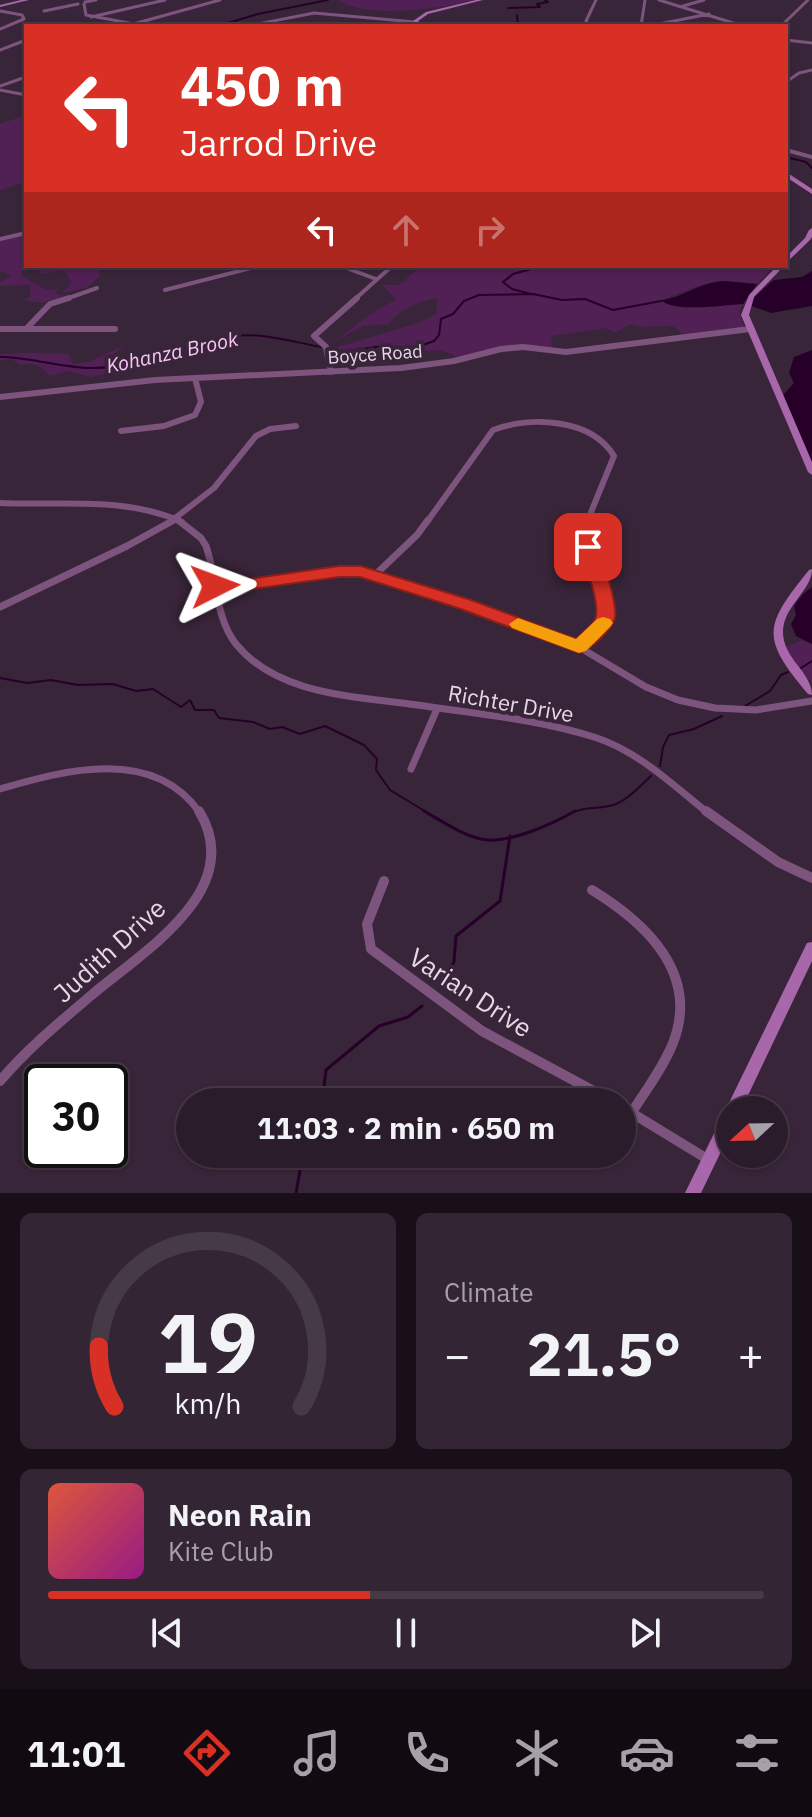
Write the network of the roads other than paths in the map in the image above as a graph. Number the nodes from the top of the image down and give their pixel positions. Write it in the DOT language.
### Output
graph roads {
  1 [pos="27,0"];
  2 [pos="68,0"];
  3 [pos="96,0"];
  4 [pos="165,0"];
  5 [pos="216,0"];
  6 [pos="481,0"];
  7 [pos="596,0"];
  8 [pos="645,0"];
  9 [pos="659,0"];
  10 [pos="704,0"];
  11 [pos="808,0"];
  12 [pos="78,3"];
  13 [pos="85,3"];
  14 [pos="683,6"];
  15 [pos="0,8"];
  16 [pos="44,11"];
  17 [pos="711,14"];
  18 [pos="91,17"];
  19 [pos="391,20"];
  20 [pos="415,22"];
  21 [pos="135,24"];
  22 [pos="258,24"];
  23 [pos="387,24"];
  24 [pos="419,24"];
  25 [pos="589,24"];
  26 [pos="641,24"];
  27 [pos="659,24"];
  28 [pos="738,24"];
  29 [pos="783,24"];
  30 [pos="0,29"];
  31 [pos="788,40"];
  32 [pos="24,41"];
  33 [pos="812,43"];
  34 [pos="0,50"];
  35 [pos="812,70"];
  36 [pos="24,78"];
  37 [pos="788,81"];
  38 [pos="0,88"];
  39 [pos="24,94"];
  40 [pos="788,151"];
  41 [pos="812,157"];
  42 [pos="788,175"];
  43 [pos="812,192"];
  44 [pos="812,230"];
  45 [pos="24,233"];
  46 [pos="0,239"];
  47 [pos="788,259"];
  48 [pos="251,268"];
  49 [pos="346,268"];
  50 [pos="390,268"];
  51 [pos="779,268"];
  52 [pos="376,279"];
  53 [pos="97,288"];
  54 [pos="165,290"];
  55 [pos="0,329"];
  56 [pos="26,329"];
  57 [pos="115,329"];
  58 [pos="750,329"];
  59 [pos="331,372"];
  60 [pos="195,378"];
  61 [pos="0,397"];
  62 [pos="296,426"];
  63 [pos="121,431"];
  64 [pos="812,472"];
  65 [pos="0,503"];
  66 [pos="177,518"];
  67 [pos="812,572"];
  68 [pos="376,574"];
  69 [pos="216,589"];
  70 [pos="0,607"];
  71 [pos="579,647"];
  72 [pos="812,691"];
  73 [pos="812,701"];
  74 [pos="437,709"];
  75 [pos="411,769"];
  76 [pos="0,789"];
  77 [pos="812,878"];
  78 [pos="384,881"];
  79 [pos="592,890"];
  80 [pos="812,947"];
  81 [pos="0,1081"];
  82 [pos="588,1088"];
  83 [pos="636,1096"];
  84 [pos="740,1096"];
  85 [pos="636,1115"];
  86 [pos="716,1148"];
  87 [pos="710,1161"];
  88 [pos="693,1193"];
  1 -- 15 [label="main road"];
  2 -- 12 [label="street"];
  3 -- 13 [label="street"];
  4 -- 18 [label="street"];
  5 -- 21 [label="street"];
  6 -- 20 [label="main road"];
  7 -- 25 [label="street"];
  8 -- 26 [label="street"];
  9 -- 14 [label="street"];
  10 -- 14 [label="street"];
  11 -- 29 [label="street"];
  12 -- 13 [label="street"];
  12 -- 16 [label="street"];
  13 -- 18 [label="street"];
  14 -- 17 [label="street"];
  15 -- 30 [label="street"];
  17 -- 27 [label="street"];
  17 -- 28 [label="street"];
  18 -- 21 [label="street"];
  19 -- 20 [label="street"];
  19 -- 22 [label="street"];
  19 -- 23 [label="street"];
  20 -- 24 [label="main road"];
  31 -- 33 [label="street"];
  32 -- 34 [label="street"];
  35 -- 37 [label="street"];
  36 -- 38 [label="street"];
  38 -- 39 [label="street"];
  40 -- 41 [label="street"];
  42 -- 43 [label="main road"];
  44 -- 47 [label="main road"];
  45 -- 46 [label="street"];
  48 -- 54 [label="street"];
  49 -- 52 [label="street"];
  50 -- 52 [label="street"];
  51 -- 58 [label="main road"];
  52 -- 59 [label="street"];
  53 -- 56 [label="street"];
  55 -- 56 [label="street"];
  56 -- 57 [label="street"];
  58 -- 59 [label="street, Boyce Road"];
  58 -- 64 [label="main road"];
  59 -- 60 [label="street, Boyce Road"];
  60 -- 61 [label="street, Boyce Road"];
  60 -- 63 [label="street"];
  62 -- 66 [label="street"];
  65 -- 66 [label="street"];
  66 -- 69 [label="street, Richter Drive"];
  66 -- 70 [label="street"];
  67 -- 72 [label="main road"];
  68 -- 69 [label="street"];
  68 -- 71 [label="street"];
  68 -- 71 [label="street"];
  69 -- 74 [label="street, Richter Drive"];
  71 -- 73 [label="street"];
  74 -- 75 [label="street"];
  74 -- 77 [label="street, Richter Drive"];
  76 -- 81 [label="street, Judith Drive"];
  78 -- 82 [label="street, Varian Drive"];
  79 -- 83 [label="street"];
  80 -- 84 [label="main road"];
  85 -- 87 [label="street"];
  86 -- 87 [label="main road"];
  87 -- 88 [label="main road"];
}
